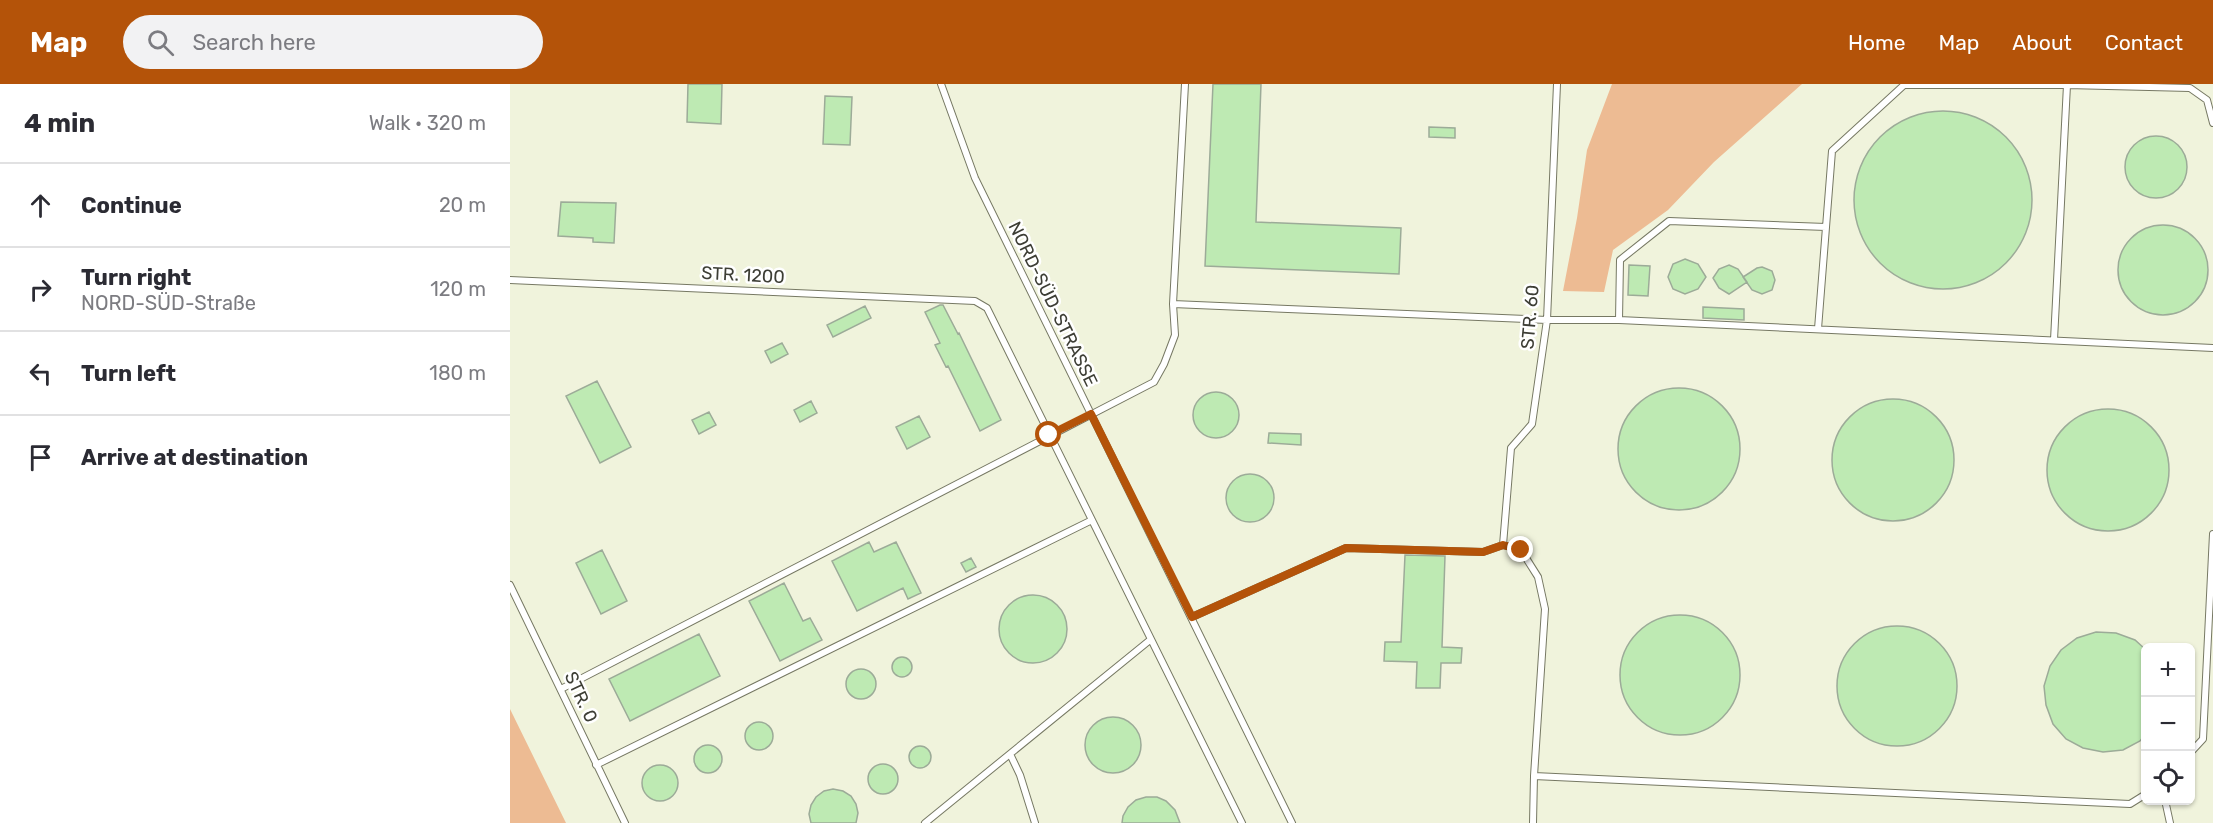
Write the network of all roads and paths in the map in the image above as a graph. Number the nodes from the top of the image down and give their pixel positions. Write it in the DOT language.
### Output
graph roads {
  1 [pos="941,84"];
  2 [pos="1185,84"];
  3 [pos="1557,84"];
  4 [pos="2067,85"];
  5 [pos="2213,123"];
  6 [pos="1826,227"];
  7 [pos="510,280"];
  8 [pos="1173,304"];
  9 [pos="1547,320"];
  10 [pos="1619,320"];
  11 [pos="1818,329"];
  12 [pos="2054,340"];
  13 [pos="2213,348"];
  14 [pos="1091,414"];
  15 [pos="1049,435"];
  16 [pos="1092,520"];
  17 [pos="2213,534"];
  18 [pos="1503,545"];
  19 [pos="510,585"];
  20 [pos="1192,617"];
  21 [pos="1150,640"];
  22 [pos="561,689"];
  23 [pos="2192,751"];
  24 [pos="1010,754"];
  25 [pos="596,765"];
  26 [pos="1534,776"];
  27 [pos="2141,797"];
  28 [pos="2166,805"];
  29 [pos="625,823"];
  30 [pos="925,823"];
  31 [pos="1035,823"];
  32 [pos="1242,823"];
  33 [pos="1292,823"];
  34 [pos="1533,823"];
  35 [pos="2170,823"];
  1 -- 14 [label="lane, NORD-SÜD-STRASSE"];
  2 -- 8 [label="lane"];
  3 -- 9 [label="lane, STR. 60"];
  4 -- 5 [label="lane"];
  4 -- 6 [label="lane"];
  4 -- 12 [label="lane"];
  6 -- 10 [label="lane"];
  6 -- 11 [label="lane"];
  7 -- 15 [label="lane, STR. 1200"];
  8 -- 9 [label="lane"];
  8 -- 14 [label="lane"];
  9 -- 10 [label="lane"];
  9 -- 18 [label="lane, STR. 60"];
  10 -- 11 [label="lane"];
  11 -- 12 [label="lane"];
  12 -- 13 [label="lane"];
  14 -- 15 [label="lane"];
  14 -- 20 [label="lane, NORD-SÜD-STRASSE"];
  15 -- 16 [label="lane"];
  15 -- 22 [label="lane"];
  16 -- 21 [label="lane"];
  16 -- 25 [label="lane"];
  17 -- 23 [label="lane"];
  18 -- 20 [label="lane"];
  18 -- 26 [label="lane"];
  19 -- 22 [label="lane, STR. 0"];
  20 -- 33 [label="lane, NORD-SÜD-STRASSE"];
  21 -- 24 [label="lane"];
  21 -- 32 [label="lane"];
  22 -- 25 [label="lane, STR. 0"];
  24 -- 30 [label="lane"];
  24 -- 31 [label="lane"];
  25 -- 29 [label="lane, STR. 0"];
  26 -- 27 [label="lane"];
  26 -- 34 [label="lane"];
  28 -- 35 [label="lane"];
}
